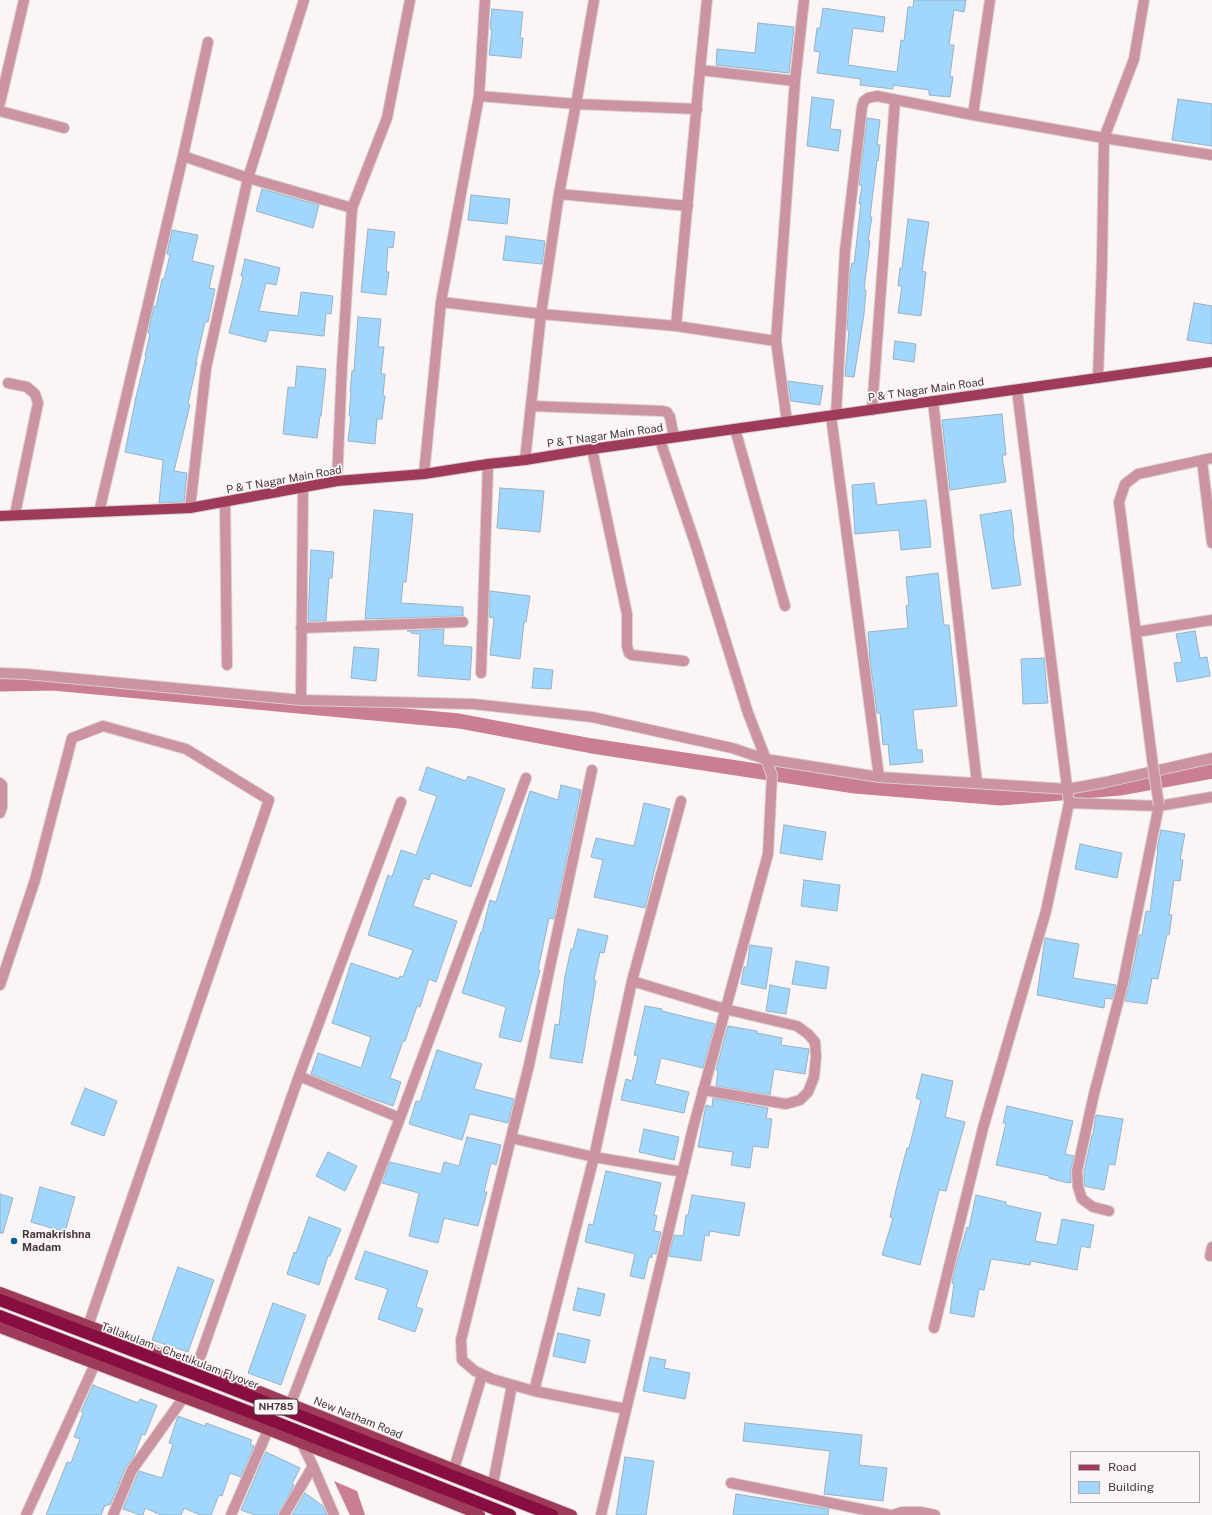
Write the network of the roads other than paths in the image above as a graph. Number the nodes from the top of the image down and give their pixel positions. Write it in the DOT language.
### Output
graph roads {
  1 [pos="24,0"];
  2 [pos="304,0"];
  3 [pos="410,0"];
  4 [pos="485,0"];
  5 [pos="594,0"];
  6 [pos="707,0"];
  7 [pos="804,0"];
  8 [pos="990,0"];
  9 [pos="1144,0"];
  10 [pos="208,42"];
  11 [pos="700,70"];
  12 [pos="795,81"];
  13 [pos="479,96"];
  14 [pos="896,100"];
  15 [pos="0,103"];
  16 [pos="576,104"];
  17 [pos="697,109"];
  18 [pos="0,110"];
  19 [pos="973,115"];
  20 [pos="64,128"];
  21 [pos="1104,138"];
  22 [pos="184,156"];
  23 [pos="1212,156"];
  24 [pos="248,178"];
  25 [pos="559,194"];
  26 [pos="688,206"];
  27 [pos="352,208"];
  28 [pos="441,302"];
  29 [pos="541,314"];
  30 [pos="676,326"];
  31 [pos="776,341"];
  32 [pos="1212,362"];
  33 [pos="1098,378"];
  34 [pos="8,383"];
  35 [pos="1017,390"];
  36 [pos="933,401"];
  37 [pos="531,406"];
  38 [pos="872,410"];
  39 [pos="833,415"];
  40 [pos="787,422"];
  41 [pos="735,429"];
  42 [pos="674,437"];
  43 [pos="660,440"];
  44 [pos="592,449"];
  45 [pos="1207,459"];
  46 [pos="525,460"];
  47 [pos="488,464"];
  48 [pos="424,474"];
  49 [pos="337,482"];
  50 [pos="303,488"];
  51 [pos="225,502"];
  52 [pos="190,508"];
  53 [pos="99,512"];
  54 [pos="16,514"];
  55 [pos="0,516"];
  56 [pos="1212,543"];
  57 [pos="785,606"];
  58 [pos="1212,620"];
  59 [pos="463,622"];
  60 [pos="301,628"];
  61 [pos="1136,632"];
  62 [pos="684,661"];
  63 [pos="228,665"];
  64 [pos="0,673"];
  65 [pos="481,673"];
  66 [pos="300,700"];
  67 [pos="1212,758"];
  68 [pos="766,759"];
  69 [pos="592,770"];
  70 [pos="879,777"];
  71 [pos="526,778"];
  72 [pos="0,783"];
  73 [pos="977,783"];
  74 [pos="1068,789"];
  75 [pos="1212,797"];
  76 [pos="681,801"];
  77 [pos="401,802"];
  78 [pos="1069,802"];
  79 [pos="1159,806"];
  80 [pos="0,813"];
  81 [pos="632,981"];
  82 [pos="0,985"];
  83 [pos="725,1009"];
  84 [pos="299,1076"];
  85 [pos="703,1090"];
  86 [pos="400,1118"];
  87 [pos="511,1138"];
  88 [pos="594,1157"];
  89 [pos="683,1172"];
  90 [pos="1110,1211"];
  91 [pos="0,1292"];
  92 [pos="0,1300"];
  93 [pos="0,1316"];
  94 [pos="88,1326"];
  95 [pos="0,1328"];
  96 [pos="934,1328"];
  97 [pos="95,1364"];
  98 [pos="197,1366"];
  99 [pos="482,1375"];
  100 [pos="512,1385"];
  101 [pos="534,1391"];
  102 [pos="184,1397"];
  103 [pos="291,1403"];
  104 [pos="626,1409"];
  105 [pos="268,1430"];
  106 [pos="302,1444"];
  107 [pos="313,1466"];
  108 [pos="454,1470"];
  109 [pos="731,1483"];
  110 [pos="494,1484"];
  111 [pos="26,1515"];
  112 [pos="113,1515"];
  113 [pos="231,1515"];
  114 [pos="284,1515"];
  115 [pos="334,1515"];
  116 [pos="480,1515"];
  117 [pos="510,1515"];
  118 [pos="552,1515"];
  119 [pos="572,1515"];
  120 [pos="601,1515"];
  121 [pos="890,1515"];
  122 [pos="893,1515"];
  123 [pos="935,1515"];
  1 -- 15 [label="street"];
  2 -- 24 [label="street"];
  3 -- 27 [label="street"];
  4 -- 13 [label="street"];
  5 -- 16 [label="street"];
  6 -- 11 [label="street"];
  7 -- 12 [label="street"];
  8 -- 19 [label="street"];
  9 -- 21 [label="street"];
  10 -- 22 [label="street"];
  11 -- 12 [label="street"];
  11 -- 17 [label="street"];
  12 -- 31 [label="street"];
  13 -- 16 [label="street"];
  13 -- 28 [label="street"];
  14 -- 19 [label="street"];
  14 -- 38 [label="street"];
  14 -- 39 [label="street"];
  16 -- 17 [label="street"];
  16 -- 25 [label="street"];
  17 -- 26 [label="street"];
  18 -- 20 [label="street"];
  19 -- 21 [label="street"];
  21 -- 23 [label="street"];
  21 -- 33 [label="street"];
  22 -- 24 [label="street"];
  22 -- 53 [label="street"];
  24 -- 27 [label="street"];
  24 -- 52 [label="street"];
  25 -- 26 [label="street"];
  25 -- 29 [label="street"];
  26 -- 30 [label="street"];
  27 -- 49 [label="street"];
  28 -- 29 [label="street"];
  28 -- 48 [label="street"];
  29 -- 30 [label="street"];
  29 -- 37 [label="street"];
  30 -- 31 [label="street"];
  31 -- 40 [label="street"];
  32 -- 33 [label="main road, P & T Nagar Main Road"];
  33 -- 35 [label="main road, P & T Nagar Main Road"];
  34 -- 54 [label="street"];
  35 -- 36 [label="main road, P & T Nagar Main Road"];
  35 -- 74 [label="street"];
  36 -- 38 [label="main road, P & T Nagar Main Road"];
  36 -- 73 [label="street"];
  37 -- 42 [label="street"];
  37 -- 46 [label="street"];
  38 -- 39 [label="main road, P & T Nagar Main Road"];
  39 -- 40 [label="main road, P & T Nagar Main Road"];
  39 -- 70 [label="street"];
  40 -- 41 [label="main road, P & T Nagar Main Road"];
  41 -- 42 [label="main road, P & T Nagar Main Road"];
  41 -- 57 [label="street"];
  42 -- 43 [label="main road, P & T Nagar Main Road"];
  43 -- 44 [label="main road, P & T Nagar Main Road"];
  43 -- 68 [label="street"];
  44 -- 46 [label="main road, P & T Nagar Main Road"];
  44 -- 62 [label="street"];
  45 -- 56 [label="street"];
  45 -- 61 [label="street"];
  46 -- 47 [label="main road, P & T Nagar Main Road"];
  47 -- 48 [label="main road, P & T Nagar Main Road"];
  47 -- 65 [label="street"];
  48 -- 49 [label="main road, P & T Nagar Main Road"];
  49 -- 50 [label="main road, P & T Nagar Main Road"];
  50 -- 51 [label="main road, P & T Nagar Main Road"];
  50 -- 60 [label="street"];
  51 -- 52 [label="main road, P & T Nagar Main Road"];
  51 -- 63 [label="street"];
  52 -- 53 [label="main road, P & T Nagar Main Road"];
  53 -- 54 [label="main road, P & T Nagar Main Road"];
  54 -- 55 [label="main road, P & T Nagar Main Road"];
  58 -- 61 [label="street"];
  59 -- 60 [label="street"];
  60 -- 66 [label="street"];
  61 -- 79 [label="street, bridge"];
  64 -- 66 [label="street"];
  66 -- 68 [label="street"];
  67 -- 74 [label="street"];
  68 -- 70 [label="street"];
  68 -- 83 [label="street"];
  69 -- 87 [label="street"];
  70 -- 73 [label="street"];
  71 -- 86 [label="street"];
  72 -- 80 [label="street"];
  73 -- 74 [label="street"];
  74 -- 78 [label="street"];
  75 -- 79 [label="street"];
  76 -- 81 [label="street"];
  77 -- 84 [label="street"];
  78 -- 79 [label="street"];
  78 -- 96 [label="street"];
  79 -- 90 [label="street"];
  81 -- 83 [label="street"];
  81 -- 88 [label="street"];
  82 -- 94 [label="street"];
  83 -- 85 [label="street"];
  83 -- 85 [label="street"];
  84 -- 86 [label="street"];
  84 -- 98 [label="street"];
  85 -- 89 [label="street"];
  86 -- 103 [label="street"];
  87 -- 88 [label="street"];
  87 -- 99 [label="street"];
  88 -- 89 [label="street"];
  88 -- 101 [label="street"];
  89 -- 104 [label="street"];
  91 -- 94 [label="main road, New Natham Road"];
  92 -- 118 [label="highway, Tallakulam - Chettikulam Flyover / NH785"];
  93 -- 117 [label="highway, NH785"];
  94 -- 98 [label="main road, New Natham Road"];
  95 -- 97 [label="main road"];
  97 -- 102 [label="main road"];
  97 -- 111 [label="street"];
  98 -- 103 [label="main road, New Natham Road"];
  99 -- 100 [label="street"];
  99 -- 108 [label="street"];
  100 -- 101 [label="street"];
  100 -- 110 [label="street"];
  101 -- 104 [label="street"];
  102 -- 105 [label="main road"];
  102 -- 112 [label="street"];
  103 -- 108 [label="main road, New Natham Road"];
  104 -- 120 [label="street"];
  105 -- 106 [label="main road"];
  105 -- 113 [label="street"];
  106 -- 107 [label="street"];
  106 -- 116 [label="main road"];
  107 -- 114 [label="street"];
  107 -- 115 [label="street"];
  108 -- 110 [label="main road, New Natham Road"];
  109 -- 121 [label="street"];
  110 -- 119 [label="main road, New Natham Road"];
  122 -- 123 [label="street"];
}
